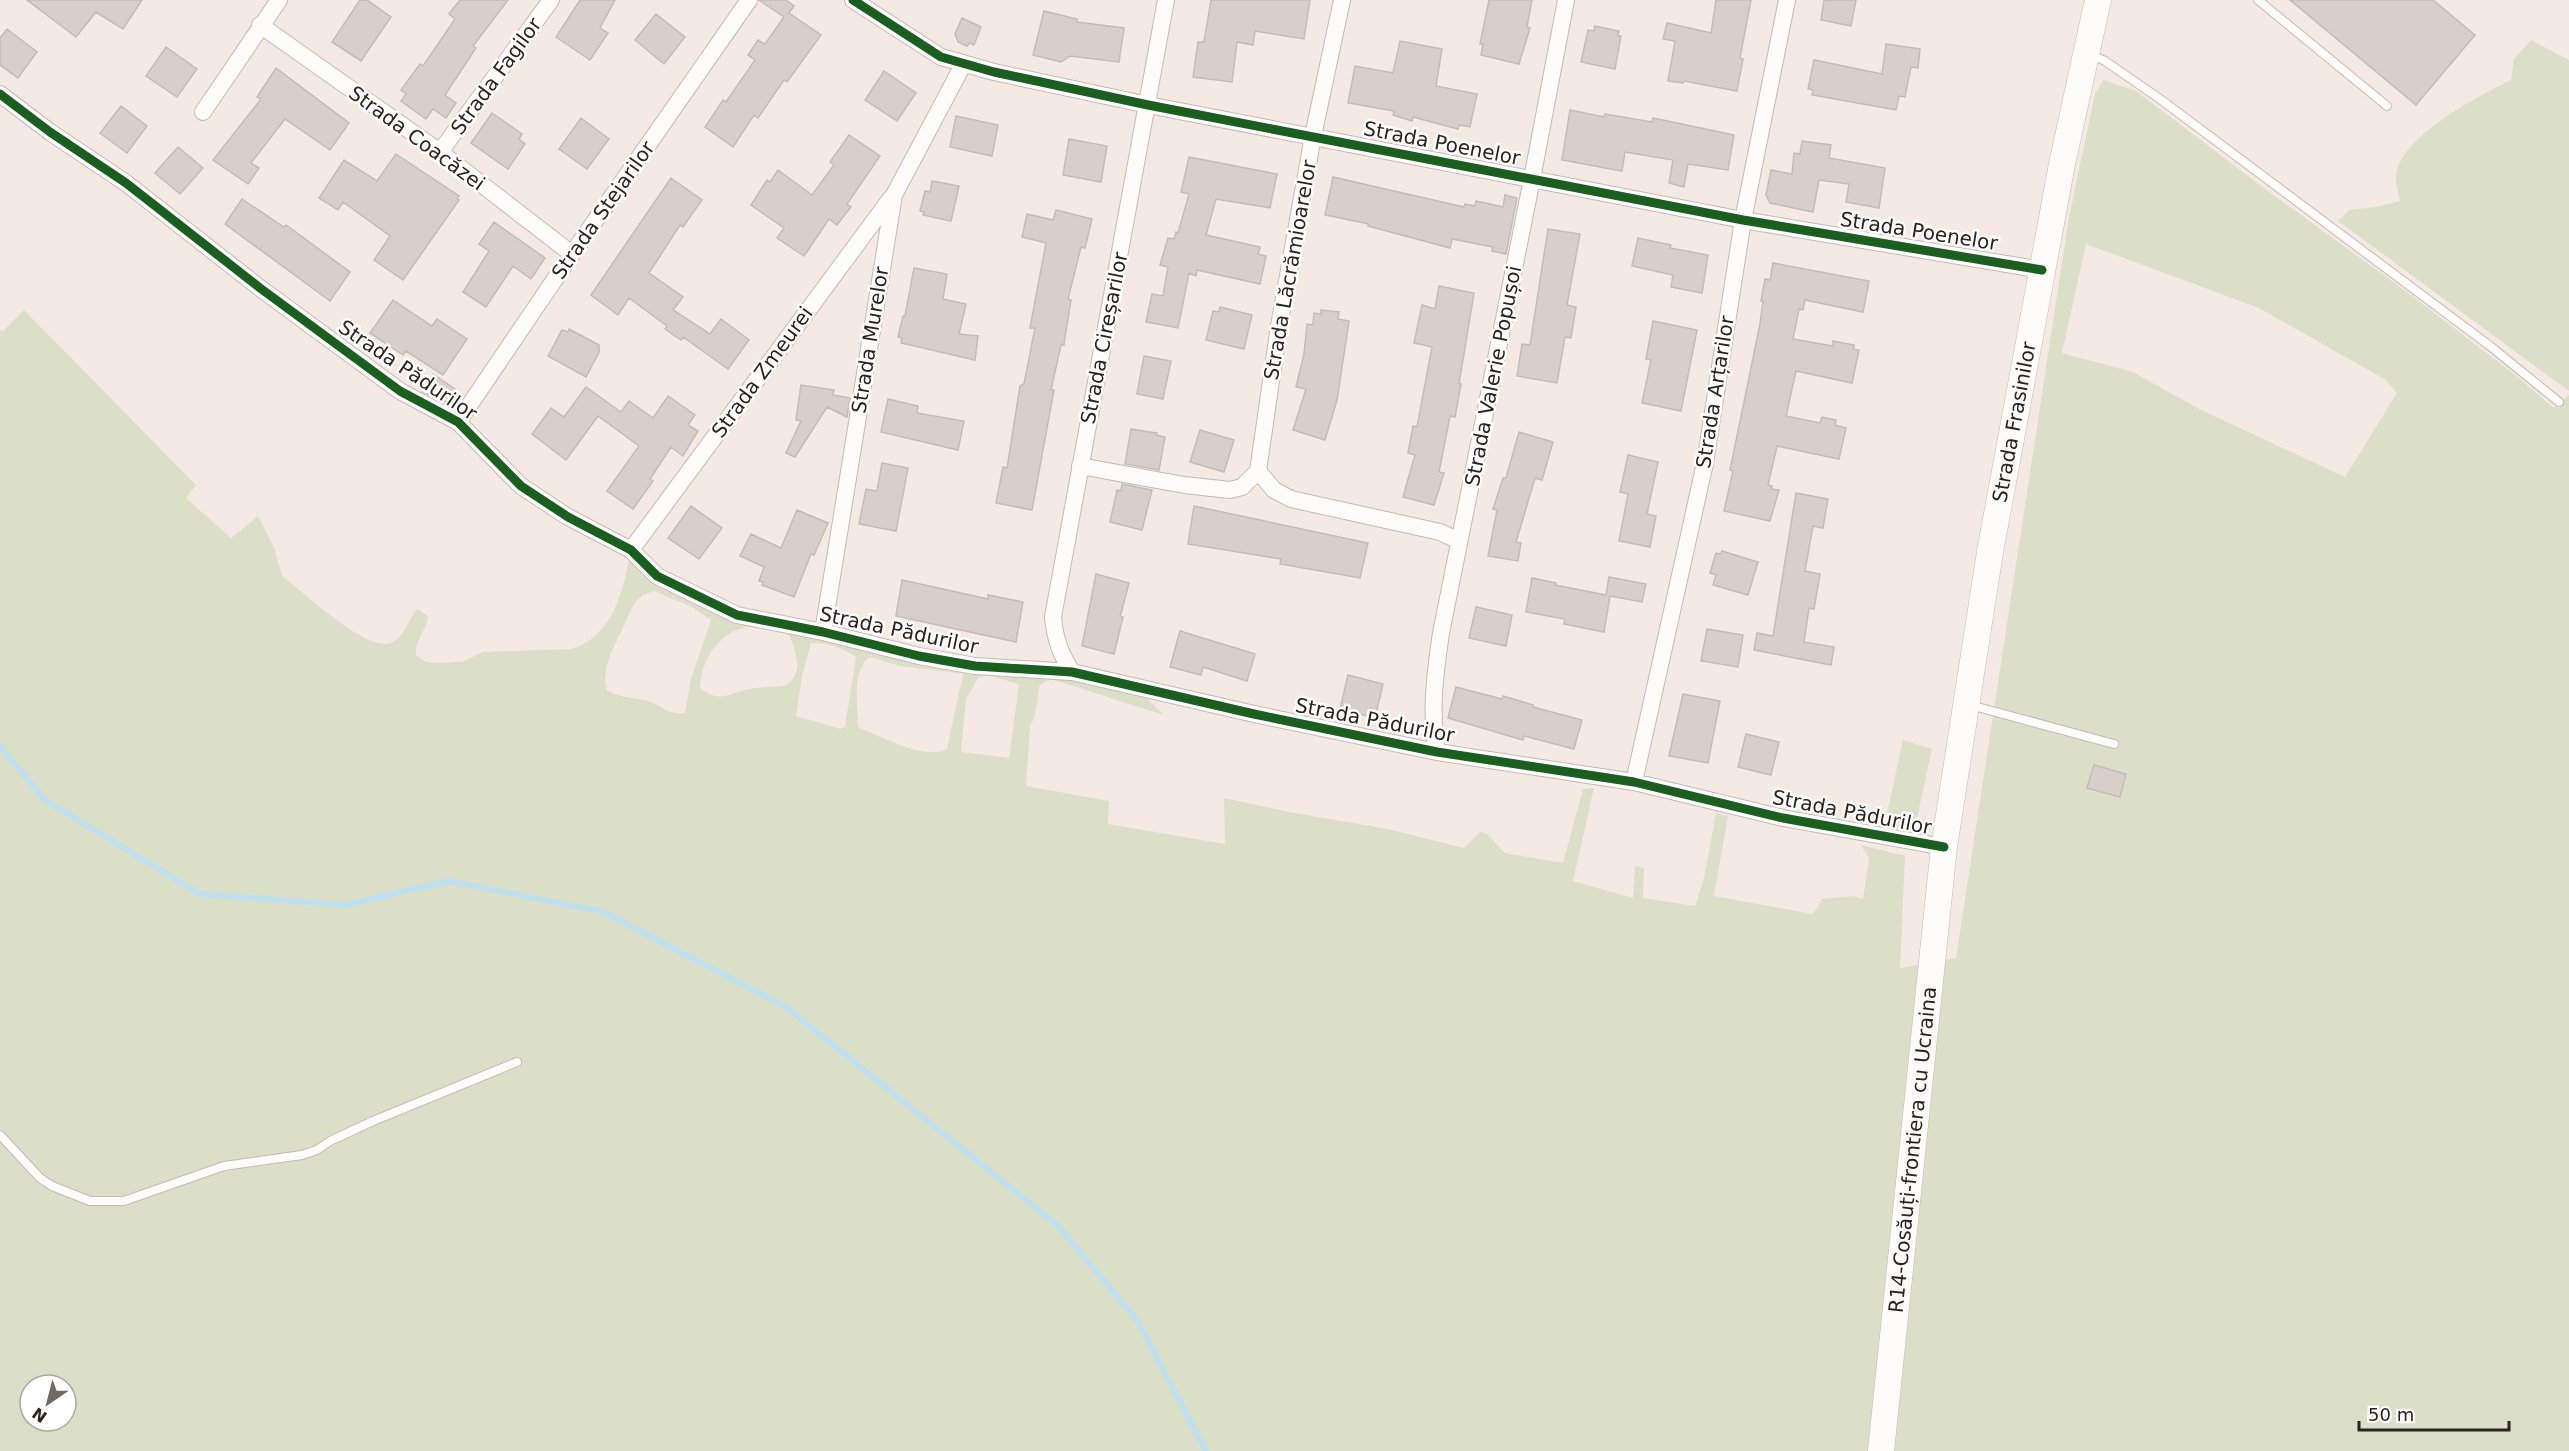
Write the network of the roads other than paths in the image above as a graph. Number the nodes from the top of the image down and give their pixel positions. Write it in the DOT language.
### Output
graph roads {
  1 [pos="279,0"];
  2 [pos="551,0"];
  3 [pos="749,0"];
  4 [pos="853,0"];
  5 [pos="1166,0"];
  6 [pos="1342,0"];
  7 [pos="1566,0"];
  8 [pos="1787,0"];
  9 [pos="2098,0"];
  10 [pos="2258,0"];
  11 [pos="260,25"];
  12 [pos="2087,53"];
  13 [pos="963,64"];
  14 [pos="0,94"];
  15 [pos="1148,105"];
  16 [pos="2387,106"];
  17 [pos="203,112"];
  18 [pos="1313,136"];
  19 [pos="440,152"];
  20 [pos="1532,179"];
  21 [pos="894,195"];
  22 [pos="1743,220"];
  23 [pos="572,254"];
  24 [pos="2042,270"];
  25 [pos="2559,402"];
  26 [pos="458,422"];
  27 [pos="1080,466"];
  28 [pos="1258,471"];
  29 [pos="1459,541"];
  30 [pos="631,550"];
  31 [pos="823,632"];
  32 [pos="1072,672"];
  33 [pos="1966,704"];
  34 [pos="2115,744"];
  35 [pos="1437,752"];
  36 [pos="1634,782"];
  37 [pos="1944,848"];
  38 [pos="517,1062"];
  39 [pos="0,1135"];
  40 [pos="1881,1451"];
  1 -- 11 [label="street"];
  2 -- 19 [label="street, Strada Fagilor"];
  3 -- 23 [label="street, Strada Stejarilor"];
  4 -- 13 [label="street, Strada Poenelor"];
  5 -- 15 [label="street, Strada Cireșarilor"];
  6 -- 18 [label="street, Strada Lăcrămioarelor"];
  7 -- 20 [label="street, Strada Valerie Popușoi"];
  8 -- 22 [label="street, Strada Arțarilor"];
  9 -- 12 [label="main road, Strada Frasinilor"];
  10 -- 16 [label="lane"];
  11 -- 17 [label="street"];
  11 -- 19 [label="street, Strada Coacăzei"];
  12 -- 24 [label="main road, Strada Frasinilor"];
  12 -- 25 [label="lane"];
  13 -- 15 [label="street, Strada Poenelor"];
  13 -- 21 [label="street, Strada Murelor"];
  14 -- 26 [label="street, Strada Pădurilor"];
  15 -- 18 [label="street, Strada Poenelor"];
  15 -- 27 [label="street, Strada Cireșarilor"];
  18 -- 20 [label="street, Strada Poenelor"];
  18 -- 28 [label="street, Strada Lăcrămioarelor"];
  19 -- 23 [label="street, Strada Coacăzei"];
  20 -- 22 [label="street, Strada Poenelor"];
  20 -- 29 [label="street, Strada Valerie Popușoi"];
  21 -- 30 [label="street, Strada Zmeurei"];
  21 -- 31 [label="street, Strada Murelor"];
  22 -- 24 [label="street, Strada Poenelor"];
  22 -- 36 [label="street, Strada Arțarilor"];
  23 -- 26 [label="street, Strada Stejarilor"];
  24 -- 33 [label="main road, Strada Frasinilor"];
  26 -- 30 [label="street, Strada Pădurilor"];
  27 -- 28 [label="street"];
  27 -- 32 [label="street, Strada Cireșarilor"];
  28 -- 29 [label="street"];
  29 -- 35 [label="street, Strada Valerie Popușoi"];
  30 -- 31 [label="street, Strada Pădurilor"];
  31 -- 32 [label="street, Strada Pădurilor"];
  32 -- 35 [label="street, Strada Pădurilor"];
  33 -- 34 [label="lane"];
  33 -- 37 [label="main road, Strada Frasinilor"];
  35 -- 36 [label="street, Strada Pădurilor"];
  36 -- 37 [label="street, Strada Pădurilor"];
  37 -- 40 [label="main road, R14-Cosăuți-frontiera cu Ucraina"];
  38 -- 39 [label="lane"];
}
